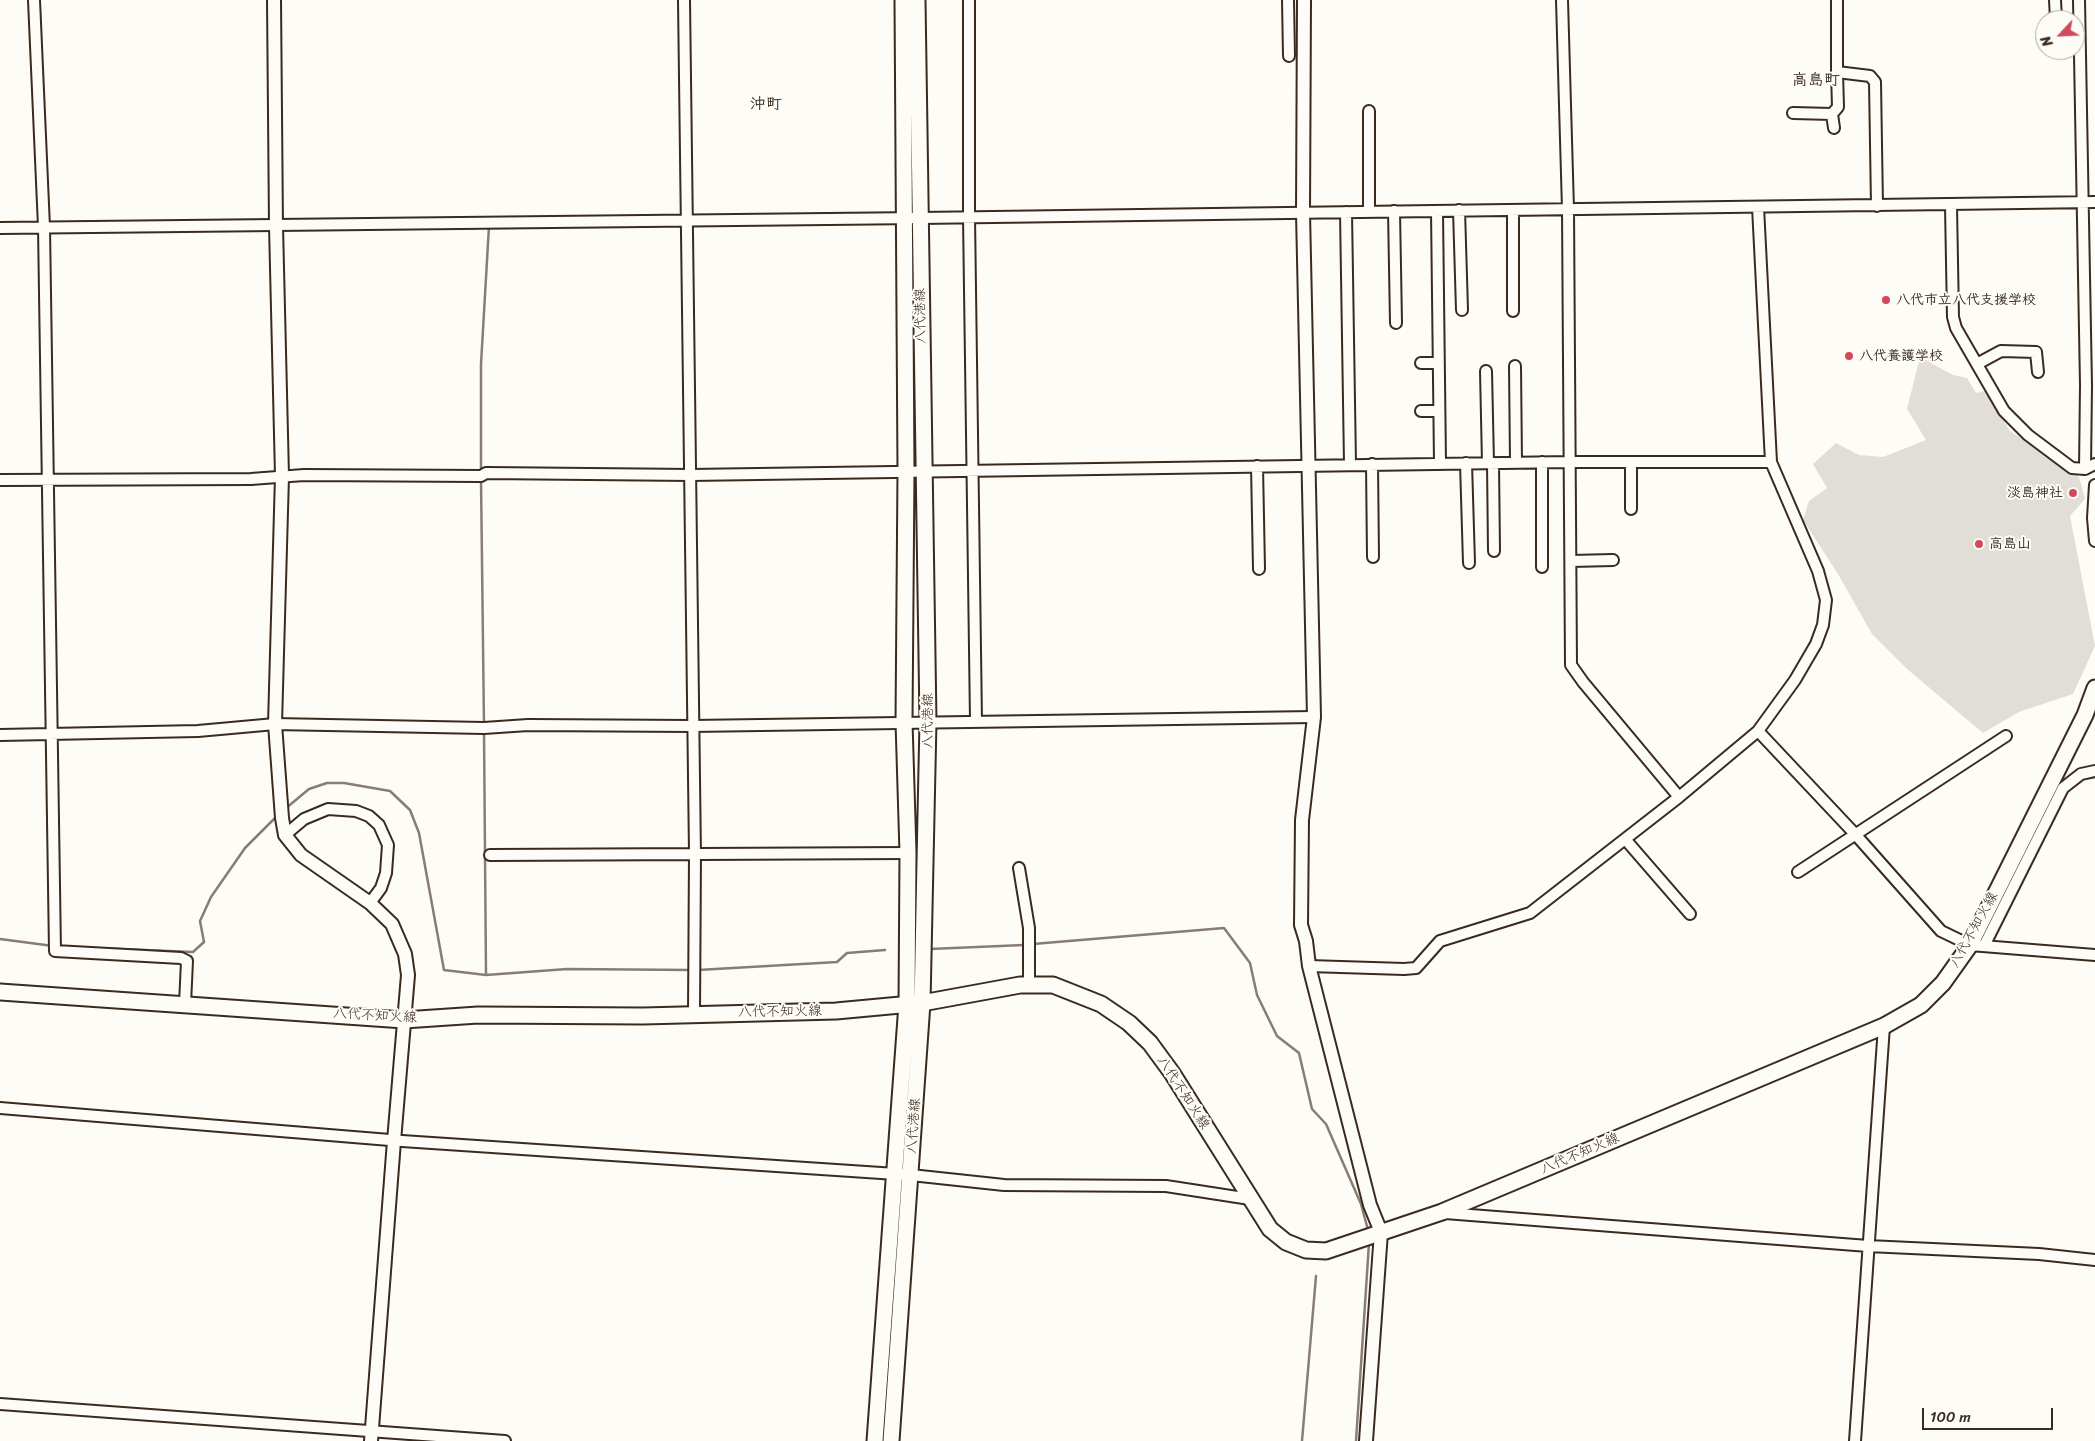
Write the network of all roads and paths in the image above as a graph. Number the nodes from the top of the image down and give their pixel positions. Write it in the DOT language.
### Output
graph roads {
  1 [pos="34,0"];
  2 [pos="274,0"];
  3 [pos="684,0"];
  4 [pos="903,0"];
  5 [pos="917,0"];
  6 [pos="969,0"];
  7 [pos="1288,0"];
  8 [pos="1304,0"];
  9 [pos="1562,0"];
  10 [pos="1837,0"];
  11 [pos="2079,0"];
  12 [pos="1289,56"];
  13 [pos="1837,72"];
  14 [pos="1369,111"];
  15 [pos="1793,113"];
  16 [pos="1832,114"];
  17 [pos="1834,128"];
  18 [pos="2095,202"];
  19 [pos="2082,203"];
  20 [pos="1877,206"];
  21 [pos="1951,206"];
  22 [pos="1758,207"];
  23 [pos="1568,209"];
  24 [pos="1459,210"];
  25 [pos="1513,210"];
  26 [pos="1394,211"];
  27 [pos="1437,211"];
  28 [pos="1346,212"];
  29 [pos="1369,212"];
  30 [pos="1303,213"];
  31 [pos="904,218"];
  32 [pos="920,218"];
  33 [pos="969,218"];
  34 [pos="686,221"];
  35 [pos="276,226"];
  36 [pos="44,227"];
  37 [pos="0,228"];
  38 [pos="1462,310"];
  39 [pos="1513,311"];
  40 [pos="1396,322"];
  41 [pos="1421,363"];
  42 [pos="1438,363"];
  43 [pos="1977,364"];
  44 [pos="1515,366"];
  45 [pos="1486,371"];
  46 [pos="2038,372"];
  47 [pos="1421,411"];
  48 [pos="1439,412"];
  49 [pos="1516,462"];
  50 [pos="1542,462"];
  51 [pos="1570,462"];
  52 [pos="1631,462"];
  53 [pos="1771,462"];
  54 [pos="1440,463"];
  55 [pos="1466,463"];
  56 [pos="1491,463"];
  57 [pos="1350,464"];
  58 [pos="1372,464"];
  59 [pos="2095,464"];
  60 [pos="1307,465"];
  61 [pos="1257,466"];
  62 [pos="2085,469"];
  63 [pos="973,470"];
  64 [pos="906,471"];
  65 [pos="924,471"];
  66 [pos="691,475"];
  67 [pos="282,476"];
  68 [pos="2095,478"];
  69 [pos="0,480"];
  70 [pos="47,480"];
  71 [pos="2095,485"];
  72 [pos="1631,509"];
  73 [pos="2095,541"];
  74 [pos="1494,551"];
  75 [pos="1373,557"];
  76 [pos="1613,560"];
  77 [pos="1571,561"];
  78 [pos="1469,563"];
  79 [pos="1542,567"];
  80 [pos="1259,569"];
  81 [pos="2095,688"];
  82 [pos="1314,717"];
  83 [pos="976,720"];
  84 [pos="928,721"];
  85 [pos="904,722"];
  86 [pos="275,724"];
  87 [pos="692,726"];
  88 [pos="1758,731"];
  89 [pos="0,735"];
  90 [pos="51,735"];
  91 [pos="2006,736"];
  92 [pos="2095,771"];
  93 [pos="1679,797"];
  94 [pos="283,827"];
  95 [pos="1855,834"];
  96 [pos="1625,838"];
  97 [pos="908,853"];
  98 [pos="490,854"];
  99 [pos="695,854"];
  100 [pos="1019,868"];
  101 [pos="1798,872"];
  102 [pos="370,903"];
  103 [pos="1690,914"];
  104 [pos="1977,945"];
  105 [pos="2095,955"];
  106 [pos="1310,966"];
  107 [pos="1029,985"];
  108 [pos="0,992"];
  109 [pos="185,1004"];
  110 [pos="915,1004"];
  111 [pos="694,1014"];
  112 [pos="404,1020"];
  113 [pos="1884,1026"];
  114 [pos="0,1108"];
  115 [pos="394,1140"];
  116 [pos="894,1174"];
  117 [pos="910,1175"];
  118 [pos="1250,1199"];
  119 [pos="1442,1212"];
  120 [pos="1376,1234"];
  121 [pos="1868,1246"];
  122 [pos="2095,1260"];
  123 [pos="0,1404"];
  124 [pos="372,1435"];
  125 [pos="505,1441"];
  126 [pos="875,1441"];
  127 [pos="890,1441"];
  128 [pos="1366,1441"];
  129 [pos="1855,1441"];
  1 -- 36 [label="street"];
  2 -- 35 [label="street"];
  3 -- 34 [label="street"];
  4 -- 31 [label="main road, 八代港線"];
  5 -- 32 [label="main road, 八代港線"];
  6 -- 33 [label="street"];
  7 -- 12 [label="street"];
  8 -- 30 [label="street"];
  9 -- 23 [label="street"];
  10 -- 13 [label="street"];
  11 -- 19 [label="street"];
  13 -- 16 [label="street"];
  13 -- 20 [label="street"];
  14 -- 29 [label="street"];
  15 -- 16 [label="street"];
  16 -- 17 [label="street"];
  18 -- 19 [label="street"];
  19 -- 21 [label="street"];
  19 -- 62 [label="street"];
  20 -- 21 [label="street"];
  20 -- 22 [label="street"];
  21 -- 43 [label="street"];
  22 -- 23 [label="street"];
  22 -- 53 [label="street"];
  23 -- 25 [label="street"];
  23 -- 51 [label="street"];
  24 -- 25 [label="street"];
  24 -- 27 [label="street"];
  24 -- 38 [label="street"];
  25 -- 39 [label="street"];
  26 -- 27 [label="street"];
  26 -- 29 [label="street"];
  26 -- 40 [label="street"];
  27 -- 42 [label="street"];
  28 -- 29 [label="street"];
  28 -- 30 [label="street"];
  28 -- 57 [label="street"];
  30 -- 33 [label="street"];
  30 -- 60 [label="street"];
  31 -- 32 [label="street"];
  31 -- 34 [label="street"];
  31 -- 64 [label="main road, 八代港線"];
  32 -- 33 [label="street"];
  32 -- 65 [label="main road, 八代港線"];
  33 -- 63 [label="street"];
  34 -- 35 [label="street"];
  34 -- 66 [label="street"];
  35 -- 36 [label="street"];
  35 -- 67 [label="street"];
  36 -- 37 [label="street"];
  36 -- 70 [label="street"];
  41 -- 42 [label="street"];
  42 -- 48 [label="street"];
  43 -- 46 [label="street"];
  43 -- 62 [label="street"];
  44 -- 49 [label="street"];
  45 -- 56 [label="street"];
  47 -- 48 [label="street"];
  48 -- 54 [label="street"];
  49 -- 50 [label="street"];
  49 -- 56 [label="street"];
  50 -- 51 [label="street"];
  50 -- 79 [label="street"];
  51 -- 52 [label="street"];
  51 -- 77 [label="street"];
  52 -- 53 [label="street"];
  52 -- 72 [label="street"];
  53 -- 88 [label="street"];
  54 -- 55 [label="street"];
  54 -- 58 [label="street"];
  55 -- 56 [label="street"];
  55 -- 78 [label="street"];
  56 -- 74 [label="street"];
  57 -- 58 [label="street"];
  57 -- 60 [label="street"];
  58 -- 75 [label="street"];
  59 -- 62 [label="street"];
  60 -- 61 [label="street"];
  60 -- 82 [label="street"];
  61 -- 63 [label="street"];
  61 -- 80 [label="street"];
  62 -- 68 [label="street"];
  63 -- 65 [label="street"];
  63 -- 83 [label="street"];
  64 -- 65 [label="street"];
  64 -- 66 [label="street"];
  64 -- 85 [label="main road, 八代港線"];
  65 -- 84 [label="main road, 八代港線"];
  66 -- 67 [label="street"];
  66 -- 87 [label="street"];
  67 -- 70 [label="street"];
  67 -- 86 [label="street"];
  69 -- 70 [label="street"];
  70 -- 90 [label="street"];
  71 -- 73 [label="street"];
  76 -- 77 [label="street"];
  77 -- 93 [label="street"];
  81 -- 104 [label="main road, 八代不知火線"];
  82 -- 83 [label="street"];
  82 -- 106 [label="street"];
  83 -- 84 [label="street"];
  84 -- 85 [label="street"];
  84 -- 110 [label="main road, 八代港線"];
  85 -- 87 [label="street"];
  85 -- 97 [label="main road, 八代港線"];
  86 -- 87 [label="street"];
  86 -- 90 [label="street"];
  86 -- 94 [label="street"];
  87 -- 99 [label="street"];
  88 -- 93 [label="street"];
  88 -- 95 [label="street"];
  89 -- 90 [label="street"];
  90 -- 109 [label="street"];
  91 -- 95 [label="street"];
  92 -- 104 [label="street"];
  93 -- 96 [label="street"];
  94 -- 102 [label="street"];
  94 -- 102 [label="street"];
  95 -- 101 [label="street"];
  95 -- 104 [label="street"];
  96 -- 103 [label="street"];
  96 -- 106 [label="street"];
  97 -- 99 [label="street"];
  97 -- 110 [label="main road, 八代港線"];
  98 -- 99 [label="street"];
  99 -- 111 [label="street"];
  100 -- 107 [label="street"];
  102 -- 112 [label="street"];
  104 -- 105 [label="street"];
  104 -- 113 [label="main road, 八代不知火線"];
  106 -- 120 [label="street"];
  107 -- 110 [label="main road, 八代不知火線"];
  107 -- 118 [label="main road, 八代不知火線"];
  108 -- 109 [label="main road, 八代不知火線"];
  109 -- 112 [label="main road, 八代不知火線"];
  110 -- 111 [label="main road, 八代不知火線"];
  110 -- 116 [label="main road, 八代港線"];
  110 -- 117 [label="main road, 八代港線"];
  111 -- 112 [label="main road, 八代不知火線"];
  112 -- 115 [label="street"];
  113 -- 119 [label="main road, 八代不知火線"];
  113 -- 121 [label="street"];
  114 -- 115 [label="street"];
  115 -- 116 [label="street"];
  115 -- 124 [label="street"];
  116 -- 117 [label="street"];
  116 -- 126 [label="main road, 八代港線"];
  117 -- 118 [label="street"];
  117 -- 127 [label="main road, 八代港線"];
  118 -- 120 [label="main road, 八代不知火線"];
  119 -- 120 [label="main road, 八代不知火線"];
  119 -- 121 [label="street"];
  120 -- 128 [label="street"];
  121 -- 122 [label="street"];
  121 -- 129 [label="street"];
  123 -- 124 [label="street"];
  124 -- 125 [label="street"];
}
